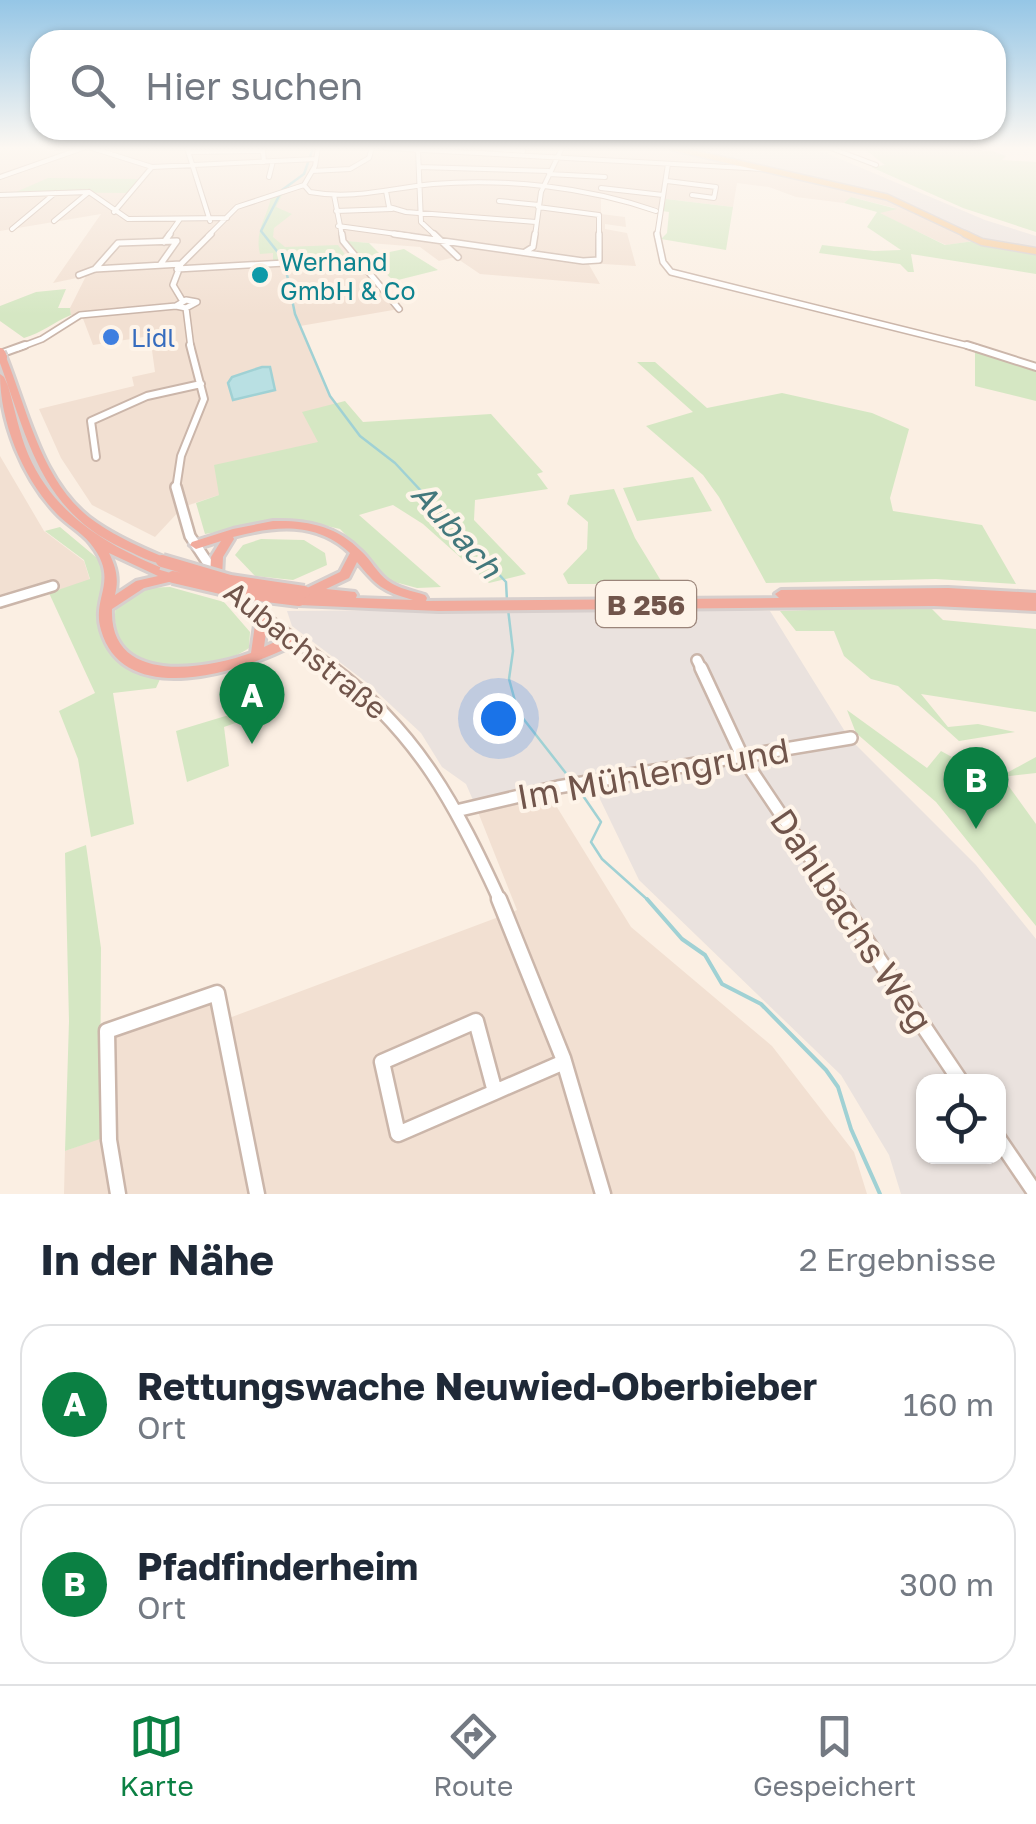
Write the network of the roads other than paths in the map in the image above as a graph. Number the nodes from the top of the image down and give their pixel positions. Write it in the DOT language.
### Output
graph roads {
  1 [pos="43,204"];
  2 [pos="75,204"];
  3 [pos="104,204"];
  4 [pos="121,204"];
  5 [pos="205,204"];
  6 [pos="243,204"];
  7 [pos="335,204"];
  8 [pos="387,204"];
  9 [pos="419,204"];
  10 [pos="520,204"];
  11 [pos="628,204"];
  12 [pos="659,204"];
  13 [pos="901,204"];
  14 [pos="538,206"];
  15 [pos="392,209"];
  16 [pos="336,211"];
  17 [pos="656,211"];
  18 [pos="114,212"];
  19 [pos="419,214"];
  20 [pos="180,218"];
  21 [pos="209,218"];
  22 [pos="227,218"];
  23 [pos="54,222"];
  24 [pos="536,222"];
  25 [pos="338,226"];
  26 [pos="12,229"];
  27 [pos="210,234"];
  28 [pos="438,240"];
  29 [pos="164,242"];
  30 [pos="1036,251"];
  31 [pos="522,252"];
  32 [pos="458,256"];
  33 [pos="356,258"];
  34 [pos="160,265"];
  35 [pos="179,267"];
  36 [pos="95,270"];
  37 [pos="80,275"];
  38 [pos="181,305"];
  39 [pos="399,309"];
  40 [pos="1,355"];
  41 [pos="1036,367"];
  42 [pos="0,377"];
  43 [pos="201,384"];
  44 [pos="96,457"];
  45 [pos="243,531"];
  46 [pos="92,538"];
  47 [pos="228,539"];
  48 [pos="196,544"];
  49 [pos="356,552"];
  50 [pos="174,576"];
  51 [pos="216,576"];
  52 [pos="53,586"];
  53 [pos="302,596"];
  54 [pos="851,597"];
  55 [pos="421,598"];
  56 [pos="1036,598"];
  57 [pos="0,602"];
  58 [pos="440,602"];
  59 [pos="1036,606"];
  60 [pos="108,607"];
  61 [pos="262,618"];
  62 [pos="290,640"];
  63 [pos="257,652"];
  64 [pos="697,660"];
  65 [pos="228,666"];
  66 [pos="851,738"];
  67 [pos="743,758"];
  68 [pos="456,811"];
  69 [pos="564,1062"];
  70 [pos="956,1074"];
  71 [pos="495,1092"];
  72 [pos="1006,1150"];
  73 [pos="118,1194"];
  74 [pos="257,1194"];
  75 [pos="603,1194"];
  76 [pos="1036,1194"];
  1 -- 26 [label="street"];
  2 -- 23 [label="street"];
  3 -- 18 [label="street"];
  4 -- 18 [label="street"];
  5 -- 21 [label="street"];
  6 -- 22 [label="street"];
  7 -- 16 [label="street"];
  8 -- 15 [label="street"];
  9 -- 19 [label="street"];
  10 -- 14 [label="street"];
  11 -- 17 [label="street"];
  12 -- 17 [label="street"];
  13 -- 30 [label="main road"];
  14 -- 24 [label="street"];
  14 -- 31 [label="street"];
  15 -- 16 [label="street"];
  15 -- 19 [label="street"];
  16 -- 25 [label="street"];
  17 -- 41 [label="street"];
  18 -- 20 [label="street"];
  19 -- 24 [label="street"];
  19 -- 28 [label="street"];
  20 -- 21 [label="street"];
  20 -- 29 [label="street"];
  21 -- 22 [label="street"];
  21 -- 27 [label="street"];
  22 -- 27 [label="street"];
  24 -- 31 [label="street"];
  25 -- 28 [label="street"];
  25 -- 33 [label="street"];
  27 -- 35 [label="street"];
  28 -- 31 [label="street"];
  28 -- 32 [label="street"];
  29 -- 34 [label="street"];
  29 -- 36 [label="street"];
  33 -- 35 [label="street"];
  33 -- 39 [label="street"];
  34 -- 35 [label="street"];
  34 -- 36 [label="street"];
  35 -- 38 [label="street, Aubachstraße"];
  36 -- 37 [label="street"];
  38 -- 40 [label="street"];
  38 -- 43 [label="street, Aubachstraße"];
  40 -- 53 [label="highway, B 256, bridge"];
  42 -- 46 [label="highway, B 256"];
  43 -- 44 [label="street"];
  43 -- 48 [label="street, Aubachstraße"];
  45 -- 47 [label="highway"];
  45 -- 48 [label="highway"];
  45 -- 49 [label="highway"];
  46 -- 50 [label="highway, B 256"];
  46 -- 60 [label="highway"];
  47 -- 48 [label="highway"];
  47 -- 51 [label="highway"];
  48 -- 51 [label="street, Aubachstraße"];
  49 -- 53 [label="highway"];
  49 -- 55 [label="highway"];
  50 -- 53 [label="highway, B 256, bridge"];
  50 -- 60 [label="highway"];
  51 -- 61 [label="street, Aubachstraße"];
  52 -- 57 [label="street"];
  53 -- 55 [label="highway, B 256"];
  53 -- 58 [label="highway, B 256"];
  54 -- 56 [label="highway, B 256"];
  54 -- 58 [label="highway, B 256"];
  54 -- 59 [label="highway, B 256"];
  55 -- 58 [label="highway, B 256"];
  60 -- 65 [label="highway"];
  61 -- 62 [label="street, Aubachstraße"];
  61 -- 63 [label="highway"];
  62 -- 63 [label="highway"];
  62 -- 65 [label="highway"];
  62 -- 68 [label="street, Aubachstraße"];
  63 -- 65 [label="highway"];
  64 -- 67 [label="street, Dahlbachs Weg"];
  66 -- 67 [label="street, Im Mühlengrund"];
  67 -- 68 [label="street, Im Mühlengrund"];
  67 -- 70 [label="street, Dahlbachs Weg"];
  68 -- 69 [label="street"];
  69 -- 71 [label="street"];
  69 -- 75 [label="street"];
  71 -- 71 [label="street"];
  72 -- 76 [label="street"];
  73 -- 74 [label="street"];
}
